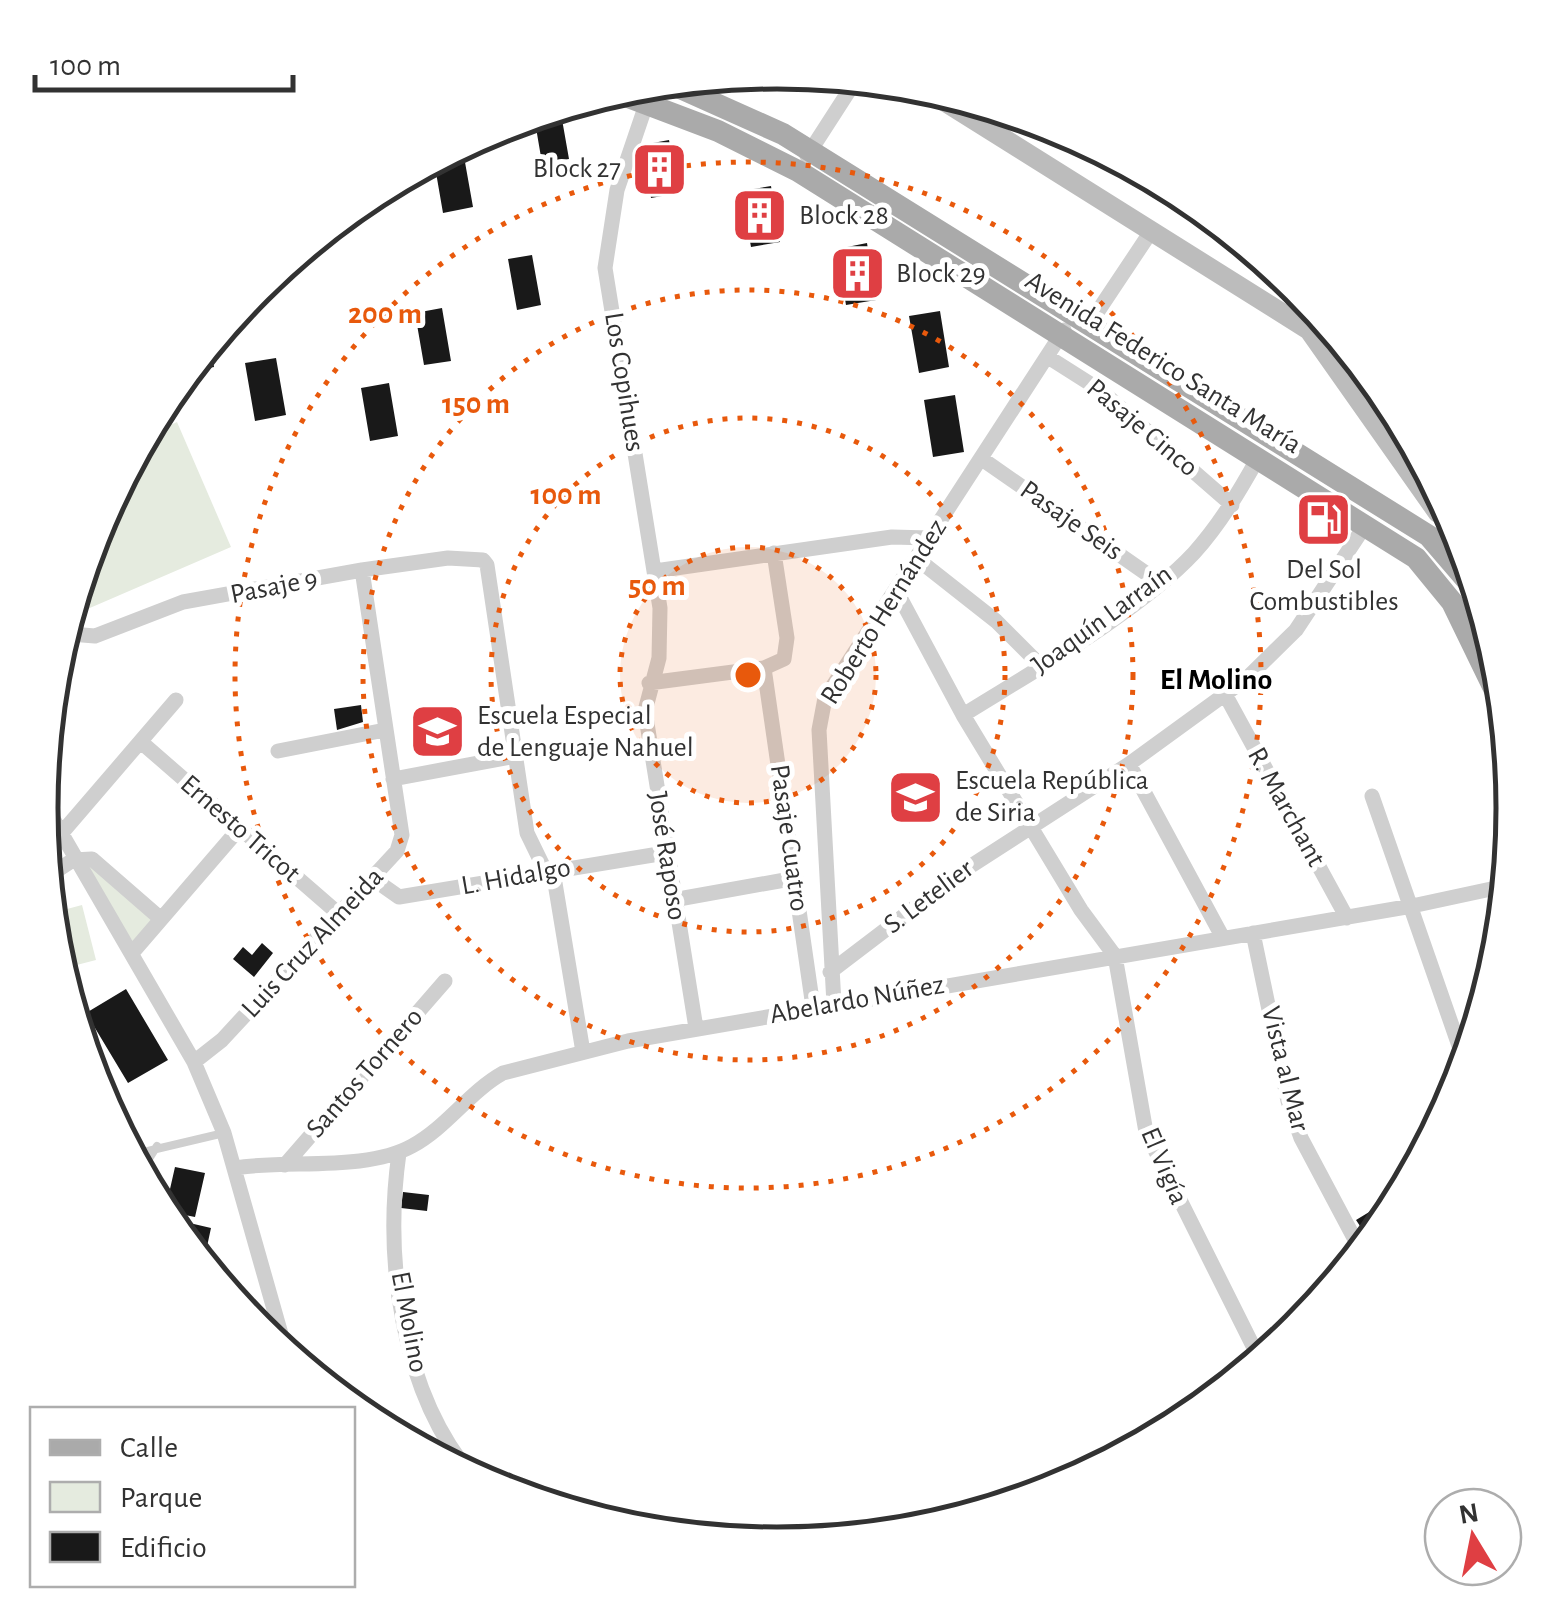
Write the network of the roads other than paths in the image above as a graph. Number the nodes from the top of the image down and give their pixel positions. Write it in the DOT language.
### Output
graph roads {
  1 [pos="698,94"];
  2 [pos="847,94"];
  3 [pos="662,99"];
  4 [pos="648,101"];
  5 [pos="967,115"];
  6 [pos="810,151"];
  7 [pos="798,172"];
  8 [pos="1152,230"];
  9 [pos="1074,326"];
  10 [pos="1313,329"];
  11 [pos="1048,357"];
  12 [pos="1258,458"];
  13 [pos="982,460"];
  14 [pos="1232,505"];
  15 [pos="1435,519"];
  16 [pos="1366,524"];
  17 [pos="1428,536"];
  18 [pos="929,538"];
  19 [pos="774,552"];
  20 [pos="916,558"];
  21 [pos="1416,558"];
  22 [pos="1452,563"];
  23 [pos="362,570"];
  24 [pos="655,572"];
  25 [pos="1160,583"];
  26 [pos="896,590"];
  27 [pos="79,635"];
  28 [pos="1480,660"];
  29 [pos="771,666"];
  30 [pos="1041,666"];
  31 [pos="649,684"];
  32 [pos="1226,696"];
  33 [pos="176,700"];
  34 [pos="963,715"];
  35 [pos="386,730"];
  36 [pos="142,742"];
  37 [pos="278,750"];
  38 [pos="516,756"];
  39 [pos="1129,764"];
  40 [pos="393,780"];
  41 [pos="1372,796"];
  42 [pos="1032,826"];
  43 [pos="238,830"];
  44 [pos="58,831"];
  45 [pos="60,834"];
  46 [pos="665,852"];
  47 [pos="74,860"];
  48 [pos="60,869"];
  49 [pos="550,872"];
  50 [pos="372,878"];
  51 [pos="796,878"];
  52 [pos="1490,889"];
  53 [pos="673,900"];
  54 [pos="1412,906"];
  55 [pos="340,914"];
  56 [pos="1347,918"];
  57 [pos="161,920"];
  58 [pos="1254,933"];
  59 [pos="1223,938"];
  60 [pos="132,953"];
  61 [pos="1114,956"];
  62 [pos="830,972"];
  63 [pos="445,982"];
  64 [pos="834,1004"];
  65 [pos="813,1007"];
  66 [pos="696,1028"];
  67 [pos="1457,1040"];
  68 [pos="583,1052"];
  69 [pos="194,1062"];
  70 [pos="224,1133"];
  71 [pos="157,1146"];
  72 [pos="145,1150"];
  73 [pos="399,1152"];
  74 [pos="149,1159"];
  75 [pos="285,1165"];
  76 [pos="235,1168"];
  77 [pos="1353,1237"];
  78 [pos="279,1328"];
  79 [pos="1253,1347"];
  80 [pos="448,1448"];
  1 -- 6 [label="main road, Avenida Federico Santa María"];
  2 -- 6 [label="street"];
  3 -- 7 [label="main road, Avenida Federico Santa María"];
  4 -- 24 [label="street, Los Copihues"];
  5 -- 8 [label="street"];
  6 -- 7 [label="street"];
  6 -- 9 [label="main road, Avenida Federico Santa María"];
  7 -- 9 [label="main road, Avenida Federico Santa María"];
  8 -- 9 [label="street, Roberto Hernández"];
  8 -- 10 [label="street"];
  9 -- 11 [label="street, Roberto Hernández"];
  9 -- 12 [label="main road, Avenida Federico Santa María"];
  9 -- 17 [label="main road, Avenida Federico Santa María"];
  11 -- 13 [label="street, Roberto Hernández"];
  11 -- 14 [label="street, Pasaje Cinco"];
  12 -- 14 [label="street, Joaquín Larraín"];
  12 -- 16 [label="main road, Avenida Federico Santa María"];
  13 -- 18 [label="street, Roberto Hernández"];
  13 -- 25 [label="street, Pasaje Seis"];
  14 -- 25 [label="street, Joaquín Larraín"];
  15 -- 17 [label="street"];
  16 -- 21 [label="main road, Avenida Federico Santa María"];
  16 -- 32 [label="street, S. Letelier"];
  17 -- 21 [label="street"];
  17 -- 22 [label="main road, Avenida Federico Santa María"];
  18 -- 19 [label="street"];
  18 -- 20 [label="street, Roberto Hernández"];
  19 -- 24 [label="street"];
  19 -- 29 [label="street, Pasaje Cuatro"];
  20 -- 26 [label="street, Roberto Hernández"];
  20 -- 30 [label="street"];
  21 -- 28 [label="main road, Avenida Federico Santa María"];
  23 -- 27 [label="street, Pasaje 9"];
  23 -- 35 [label="street, Luis Cruz Almeida"];
  23 -- 38 [label="street, Pasaje 9"];
  24 -- 31 [label="street, Los Copihues"];
  25 -- 30 [label="street, Joaquín Larraín"];
  26 -- 34 [label="street"];
  26 -- 62 [label="street, Roberto Hernández"];
  29 -- 31 [label="street"];
  29 -- 51 [label="street, Pasaje Cuatro"];
  30 -- 34 [label="street, Joaquín Larraín"];
  31 -- 46 [label="street, José Raposo"];
  32 -- 39 [label="street, S. Letelier"];
  32 -- 56 [label="street, R. Marchant"];
  33 -- 36 [label="street"];
  34 -- 42 [label="street"];
  35 -- 37 [label="street"];
  35 -- 40 [label="street, Luis Cruz Almeida"];
  36 -- 43 [label="street, Ernesto Tricot"];
  36 -- 45 [label="street"];
  38 -- 40 [label="street"];
  38 -- 49 [label="street"];
  39 -- 42 [label="street, S. Letelier"];
  39 -- 59 [label="street"];
  40 -- 50 [label="street, Luis Cruz Almeida"];
  41 -- 54 [label="street"];
  42 -- 61 [label="street"];
  42 -- 62 [label="street, S. Letelier"];
  43 -- 55 [label="street, Ernesto Tricot"];
  43 -- 57 [label="street"];
  44 -- 45 [label="street"];
  45 -- 47 [label="street"];
  46 -- 49 [label="street, L. Hidalgo"];
  46 -- 53 [label="street, José Raposo"];
  47 -- 48 [label="street"];
  47 -- 57 [label="street"];
  47 -- 60 [label="street"];
  49 -- 50 [label="street, L. Hidalgo"];
  49 -- 68 [label="street"];
  50 -- 55 [label="street, Luis Cruz Almeida"];
  51 -- 53 [label="street"];
  51 -- 65 [label="street, Pasaje Cuatro"];
  52 -- 54 [label="street, Abelardo Núñez"];
  53 -- 66 [label="street, José Raposo"];
  54 -- 56 [label="street, Abelardo Núñez"];
  54 -- 67 [label="street"];
  55 -- 69 [label="street, Luis Cruz Almeida"];
  56 -- 58 [label="street, Abelardo Núñez"];
  57 -- 60 [label="street"];
  58 -- 59 [label="street, Abelardo Núñez"];
  58 -- 77 [label="street, Vista al Mar"];
  59 -- 61 [label="street, Abelardo Núñez"];
  60 -- 69 [label="street"];
  61 -- 64 [label="street, Abelardo Núñez"];
  61 -- 79 [label="street, El Vigía"];
  62 -- 64 [label="street, Roberto Hernández"];
  63 -- 75 [label="street, Santos Tornero"];
  64 -- 65 [label="street, Abelardo Núñez"];
  65 -- 66 [label="street, Abelardo Núñez"];
  66 -- 68 [label="street, Abelardo Núñez"];
  68 -- 73 [label="street, Abelardo Núñez"];
  69 -- 70 [label="street"];
  70 -- 71 [label="lane"];
  70 -- 76 [label="street"];
  71 -- 72 [label="lane"];
  71 -- 74 [label="lane"];
  73 -- 75 [label="street, Abelardo Núñez"];
  73 -- 80 [label="street, El Molino"];
  75 -- 76 [label="street, Abelardo Núñez"];
  76 -- 78 [label="street"];
}
